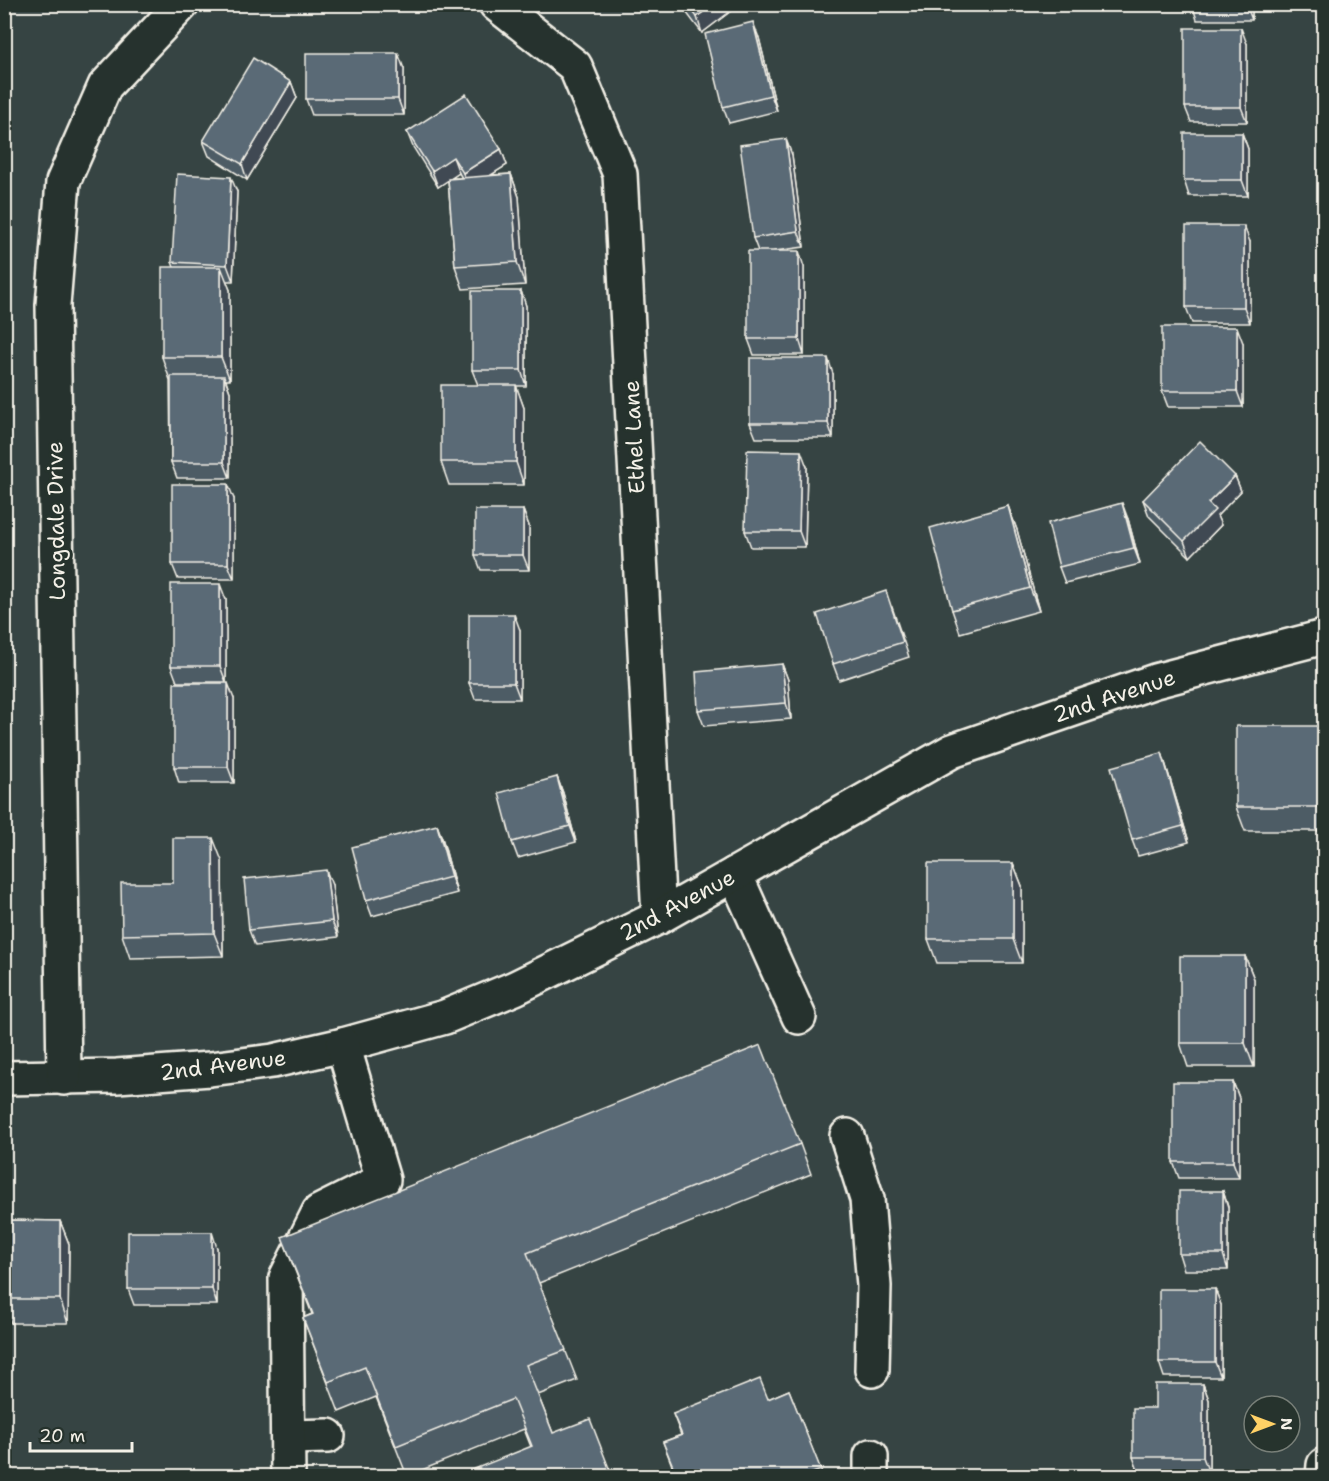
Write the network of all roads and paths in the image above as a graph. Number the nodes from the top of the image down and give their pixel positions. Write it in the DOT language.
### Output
graph roads {
  1 [pos="182,4"];
  2 [pos="496,4"];
  3 [pos="1324,637"];
  4 [pos="735,874"];
  5 [pos="659,917"];
  6 [pos="799,1017"];
  7 [pos="343,1045"];
  8 [pos="4,1078"];
  9 [pos="64,1078"];
  10 [pos="848,1136"];
  11 [pos="872,1370"];
  12 [pos="328,1436"];
  13 [pos="288,1437"];
  14 [pos="1324,1465"];
  15 [pos="288,1476"];
  16 [pos="1323,1476"];
  1 -- 9 [label="street, Longdale Drive"];
  2 -- 5 [label="street, Ethel Lane"];
  3 -- 4 [label="street, 2nd Avenue"];
  4 -- 5 [label="street, 2nd Avenue"];
  4 -- 6 [label="street"];
  5 -- 7 [label="street, 2nd Avenue"];
  7 -- 9 [label="street, 2nd Avenue"];
  7 -- 13 [label="street"];
  8 -- 9 [label="street, 2nd Avenue"];
  10 -- 11 [label="street"];
  12 -- 13 [label="street"];
  13 -- 15 [label="street"];
  14 -- 16 [label="street"];
}
